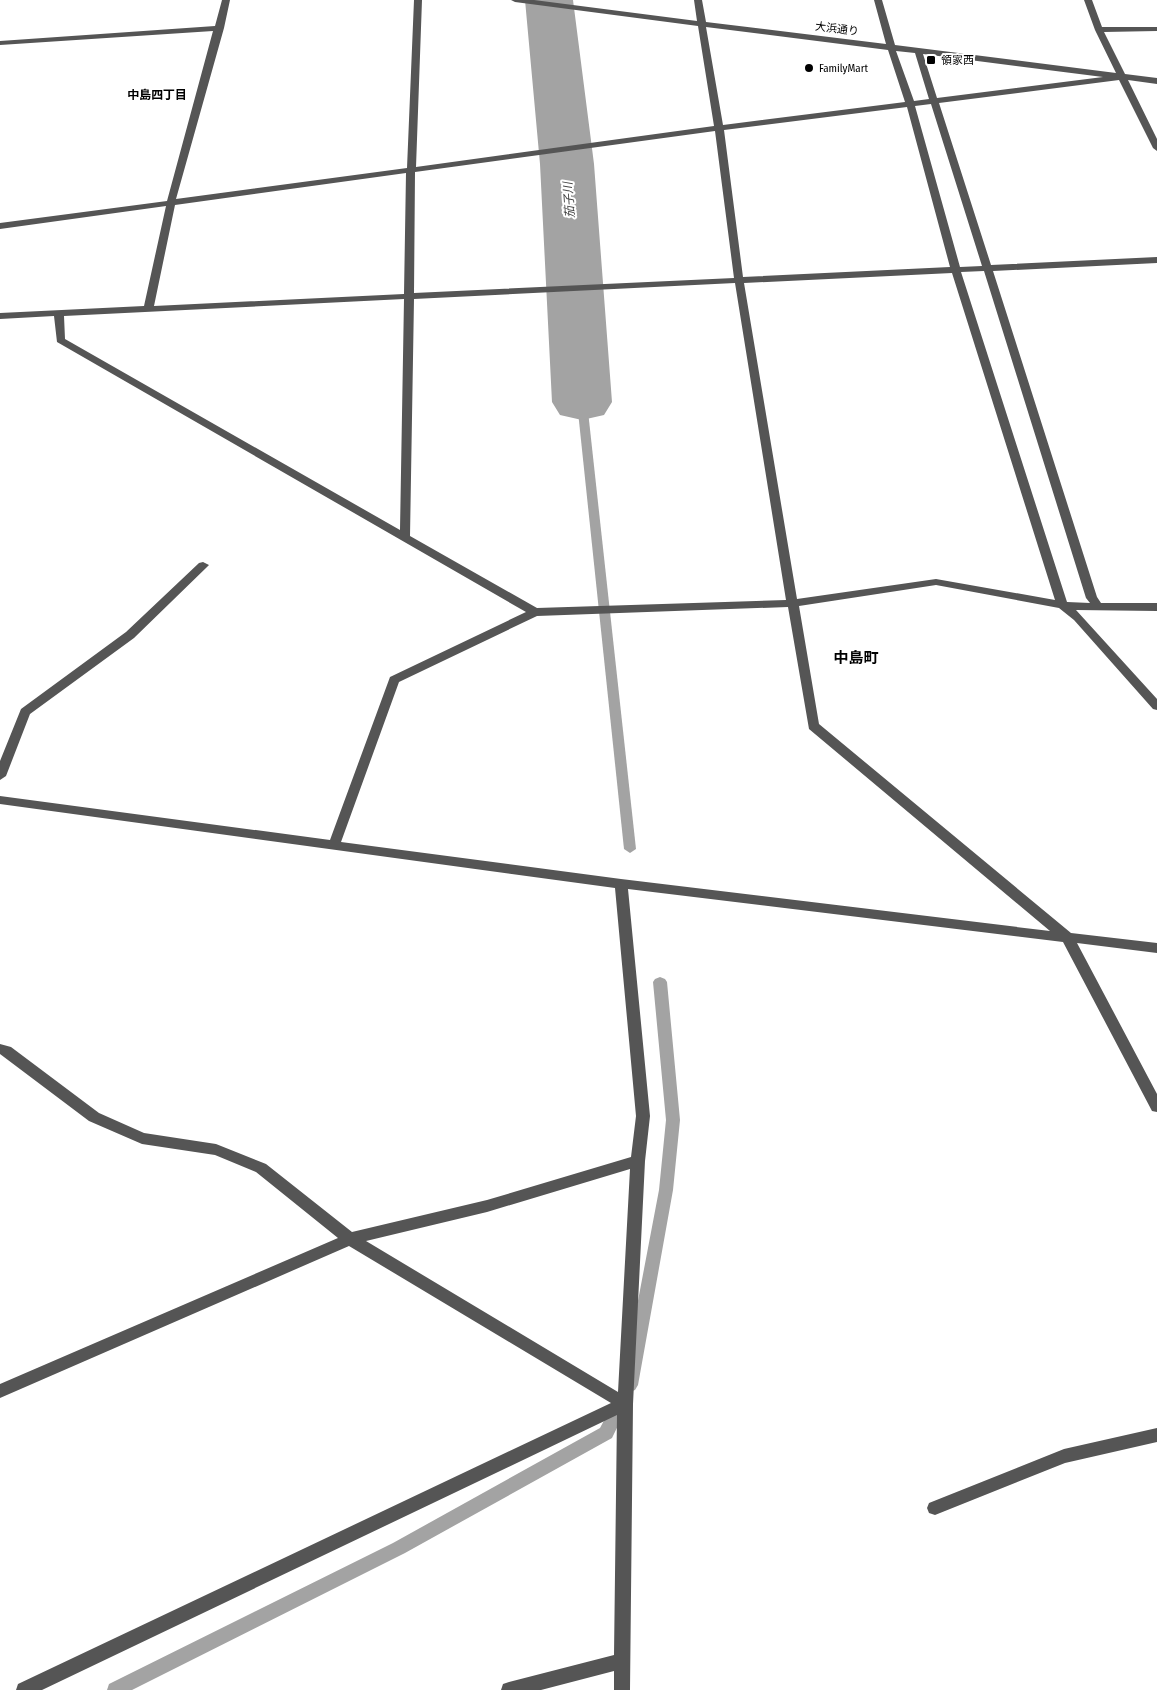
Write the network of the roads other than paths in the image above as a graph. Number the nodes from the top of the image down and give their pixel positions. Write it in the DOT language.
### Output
graph roads {
  1 [pos="226,0"];
  2 [pos="418,0"];
  3 [pos="515,0"];
  4 [pos="698,0"];
  5 [pos="878,0"];
  6 [pos="1088,0"];
  7 [pos="553,2"];
  8 [pos="702,24"];
  9 [pos="220,28"];
  10 [pos="1157,29"];
  11 [pos="1099,30"];
  12 [pos="0,43"];
  13 [pos="891,47"];
  14 [pos="918,50"];
  15 [pos="1121,77"];
  16 [pos="1157,81"];
  17 [pos="934,100"];
  18 [pos="910,103"];
  19 [pos="719,128"];
  20 [pos="1157,148"];
  21 [pos="411,170"];
  22 [pos="171,202"];
  23 [pos="0,226"];
  24 [pos="1157,260"];
  25 [pos="987,268"];
  26 [pos="956,270"];
  27 [pos="739,281"];
  28 [pos="408,296"];
  29 [pos="148,309"];
  30 [pos="59,312"];
  31 [pos="0,316"];
  32 [pos="405,538"];
  33 [pos="203,565"];
  34 [pos="792,603"];
  35 [pos="1066,605"];
  36 [pos="1094,606"];
  37 [pos="1157,607"];
  38 [pos="535,612"];
  39 [pos="1157,706"];
  40 [pos="0,776"];
  41 [pos="0,800"];
  42 [pos="334,845"];
  43 [pos="621,884"];
  44 [pos="1068,938"];
  45 [pos="1157,948"];
  46 [pos="0,1049"];
  47 [pos="1157,1106"];
  48 [pos="638,1161"];
  49 [pos="350,1239"];
  50 [pos="0,1391"];
  51 [pos="625,1404"];
  52 [pos="1157,1436"];
  53 [pos="935,1508"];
  54 [pos="622,1661"];
  55 [pos="24,1690"];
  56 [pos="509,1690"];
  57 [pos="622,1690"];
  1 -- 9 [label="street"];
  2 -- 21 [label="street"];
  3 -- 7 [label="street, 大浜通り"];
  4 -- 8 [label="street"];
  5 -- 13 [label="street"];
  6 -- 11 [label="street"];
  7 -- 8 [label="street, 大浜通り"];
  8 -- 13 [label="street, 大浜通り"];
  8 -- 19 [label="street"];
  9 -- 12 [label="street"];
  9 -- 22 [label="street"];
  10 -- 11 [label="street"];
  11 -- 15 [label="street"];
  13 -- 14 [label="street, 大浜通り"];
  13 -- 18 [label="street"];
  14 -- 15 [label="street, 大浜通り"];
  14 -- 17 [label="street"];
  15 -- 16 [label="street, 大浜通り"];
  15 -- 17 [label="street"];
  15 -- 20 [label="street"];
  17 -- 18 [label="street"];
  17 -- 25 [label="street"];
  18 -- 19 [label="street"];
  18 -- 26 [label="street"];
  19 -- 21 [label="street"];
  19 -- 27 [label="street"];
  21 -- 22 [label="street"];
  21 -- 28 [label="street"];
  22 -- 23 [label="street"];
  22 -- 29 [label="street"];
  24 -- 25 [label="street"];
  25 -- 26 [label="street"];
  25 -- 36 [label="street"];
  26 -- 27 [label="street"];
  26 -- 35 [label="street"];
  27 -- 28 [label="street"];
  27 -- 34 [label="street"];
  28 -- 29 [label="street"];
  28 -- 32 [label="street"];
  29 -- 30 [label="street"];
  30 -- 31 [label="street"];
  30 -- 32 [label="street"];
  32 -- 38 [label="street"];
  33 -- 40 [label="street"];
  34 -- 35 [label="street"];
  34 -- 38 [label="street"];
  34 -- 44 [label="street"];
  35 -- 36 [label="street"];
  35 -- 39 [label="street"];
  36 -- 37 [label="street"];
  38 -- 42 [label="street"];
  41 -- 42 [label="street"];
  42 -- 43 [label="street"];
  43 -- 44 [label="street"];
  43 -- 48 [label="street"];
  44 -- 45 [label="street"];
  44 -- 47 [label="street"];
  46 -- 49 [label="street"];
  48 -- 49 [label="street"];
  48 -- 51 [label="street"];
  49 -- 50 [label="street"];
  49 -- 51 [label="street"];
  51 -- 54 [label="street"];
  51 -- 55 [label="street"];
  52 -- 53 [label="street"];
  54 -- 56 [label="street"];
  54 -- 57 [label="street"];
}
